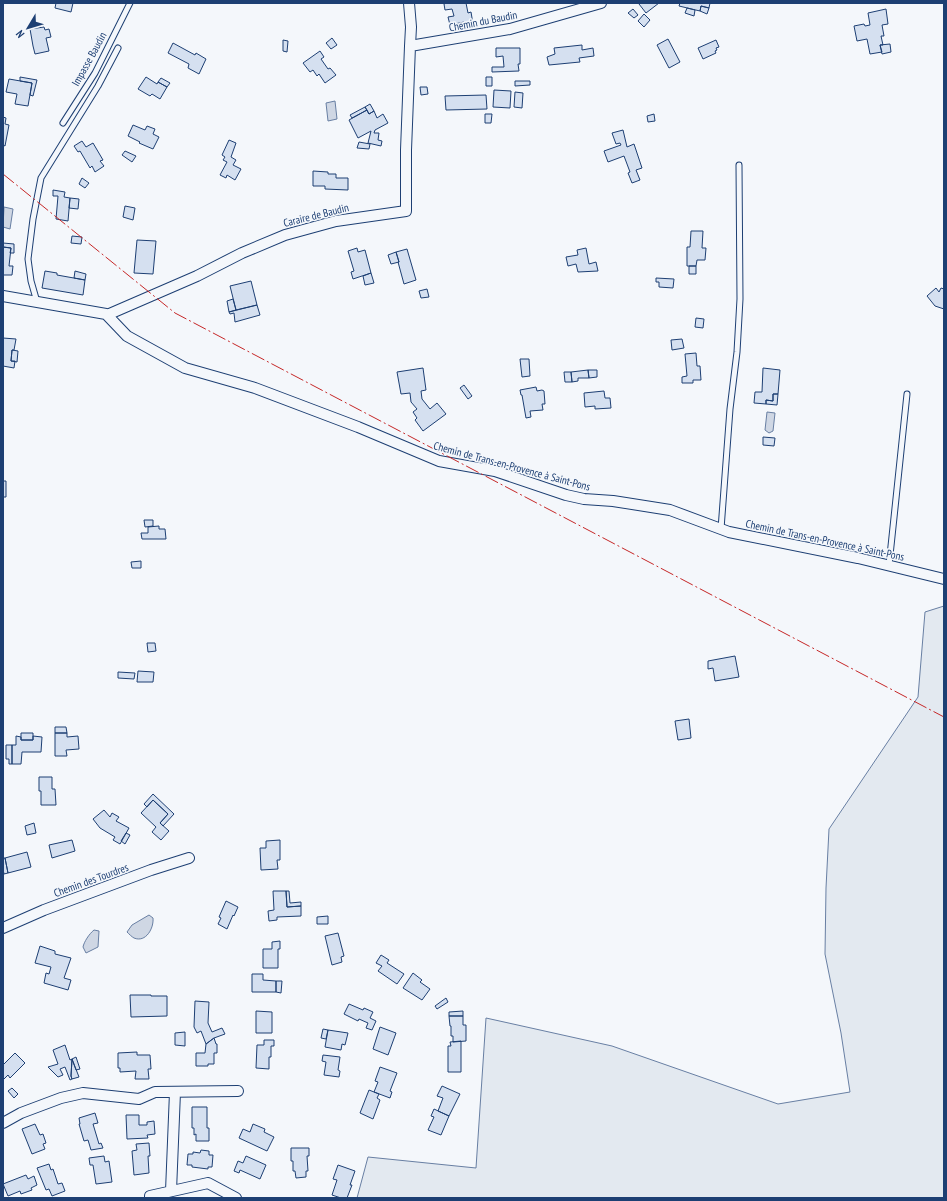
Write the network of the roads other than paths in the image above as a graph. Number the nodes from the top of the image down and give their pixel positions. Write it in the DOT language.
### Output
graph roads {
  1 [pos="130,3"];
  2 [pos="409,3"];
  3 [pos="602,3"];
  4 [pos="410,46"];
  5 [pos="118,48"];
  6 [pos="63,123"];
  7 [pos="739,165"];
  8 [pos="3,296"];
  9 [pos="37,302"];
  10 [pos="107,315"];
  11 [pos="907,394"];
  12 [pos="721,529"];
  13 [pos="889,565"];
  14 [pos="944,579"];
  15 [pos="189,858"];
  16 [pos="3,928"];
  17 [pos="238,1091"];
  18 [pos="175,1092"];
  19 [pos="3,1124"];
  20 [pos="171,1191"];
  21 [pos="150,1198"];
  22 [pos="236,1198"];
  1 -- 6 [label="lane, Impasse Baudin"];
  2 -- 4 [label="street"];
  3 -- 4 [label="street, Chemin du Baudin"];
  4 -- 10 [label="street, Caraire de Baudin"];
  5 -- 9 [label="lane"];
  7 -- 12 [label="lane"];
  8 -- 9 [label="street"];
  9 -- 10 [label="street"];
  10 -- 12 [label="street, Chemin de Trans-en-Provence à Saint-Pons"];
  11 -- 13 [label="lane"];
  12 -- 13 [label="street, Chemin de Trans-en-Provence à Saint-Pons"];
  13 -- 14 [label="street, Chemin de Trans-en-Provence à Saint-Pons"];
  15 -- 16 [label="street, Chemin des Tourdres"];
  17 -- 18 [label="street"];
  18 -- 19 [label="street"];
  18 -- 20 [label="street"];
  20 -- 21 [label="street"];
  20 -- 22 [label="street"];
}
